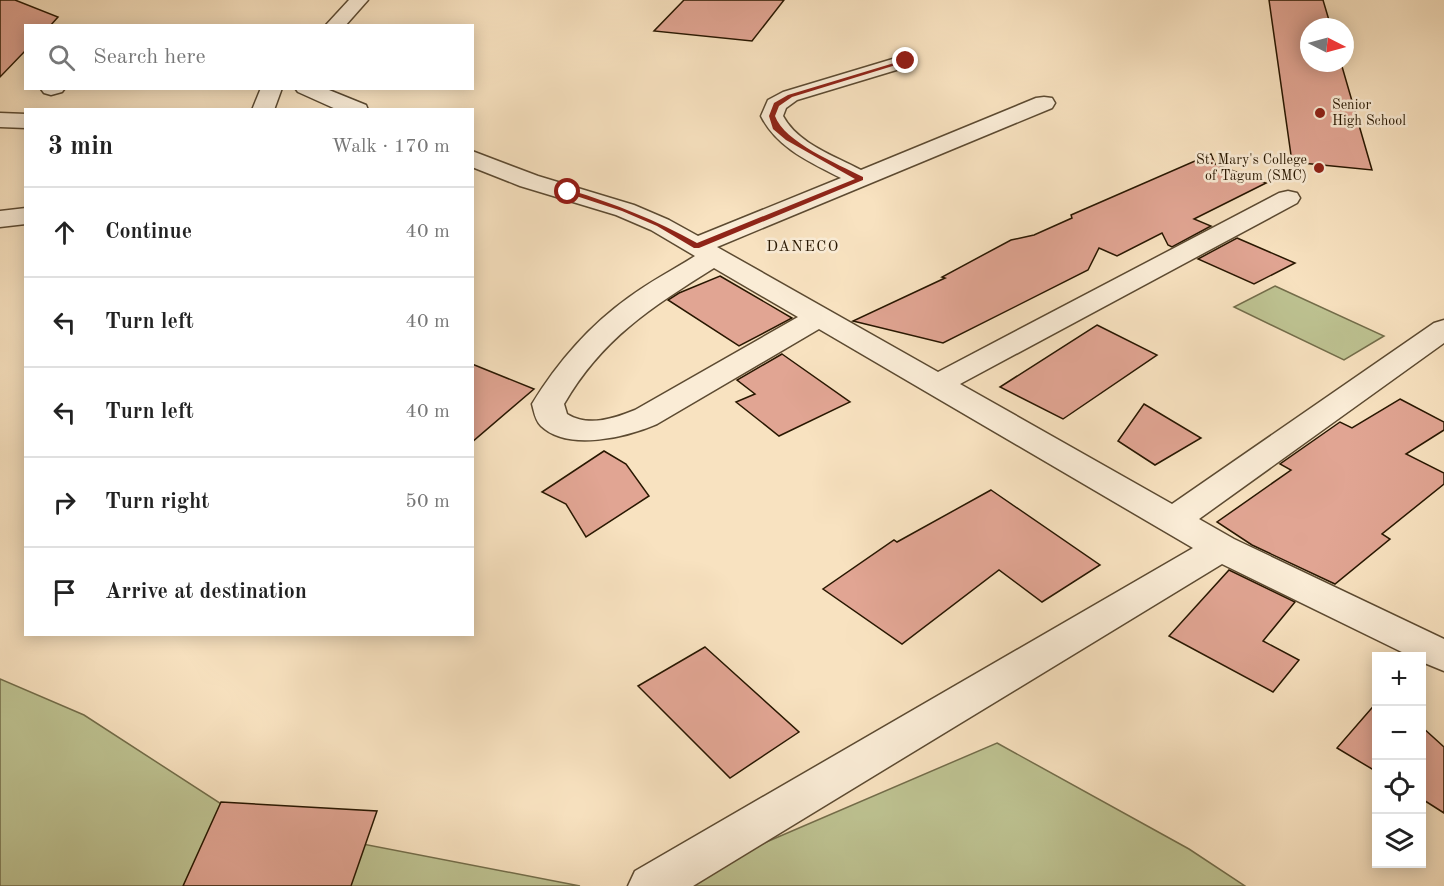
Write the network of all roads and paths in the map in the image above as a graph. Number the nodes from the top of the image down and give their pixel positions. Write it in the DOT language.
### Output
graph roads {
  1 [pos="359,0"];
  2 [pos="336,24"];
  3 [pos="906,61"];
  4 [pos="271,90"];
  5 [pos="310,90"];
  6 [pos="1044,103"];
  7 [pos="264,108"];
  8 [pos="353,108"];
  9 [pos="0,120"];
  10 [pos="24,122"];
  11 [pos="474,159"];
  12 [pos="860,179"];
  13 [pos="1288,198"];
  14 [pos="24,216"];
  15 [pos="0,219"];
  16 [pos="706,251"];
  17 [pos="820,316"];
  18 [pos="1444,329"];
  19 [pos="938,384"];
  20 [pos="1174,520"];
  21 [pos="1221,548"];
  22 [pos="1444,656"];
  23 [pos="652,886"];
  1 -- 2 [label="street"];
  3 -- 12 [label="street"];
  4 -- 7 [label="street"];
  5 -- 8 [label="street"];
  6 -- 12 [label="street"];
  9 -- 10 [label="street"];
  11 -- 16 [label="street"];
  12 -- 16 [label="street"];
  13 -- 19 [label="street"];
  14 -- 15 [label="street"];
  16 -- 17 [label="street"];
  16 -- 17 [label="street"];
  17 -- 19 [label="street"];
  18 -- 20 [label="street"];
  19 -- 20 [label="street"];
  20 -- 21 [label="street"];
  21 -- 22 [label="street"];
  21 -- 23 [label="street"];
}
